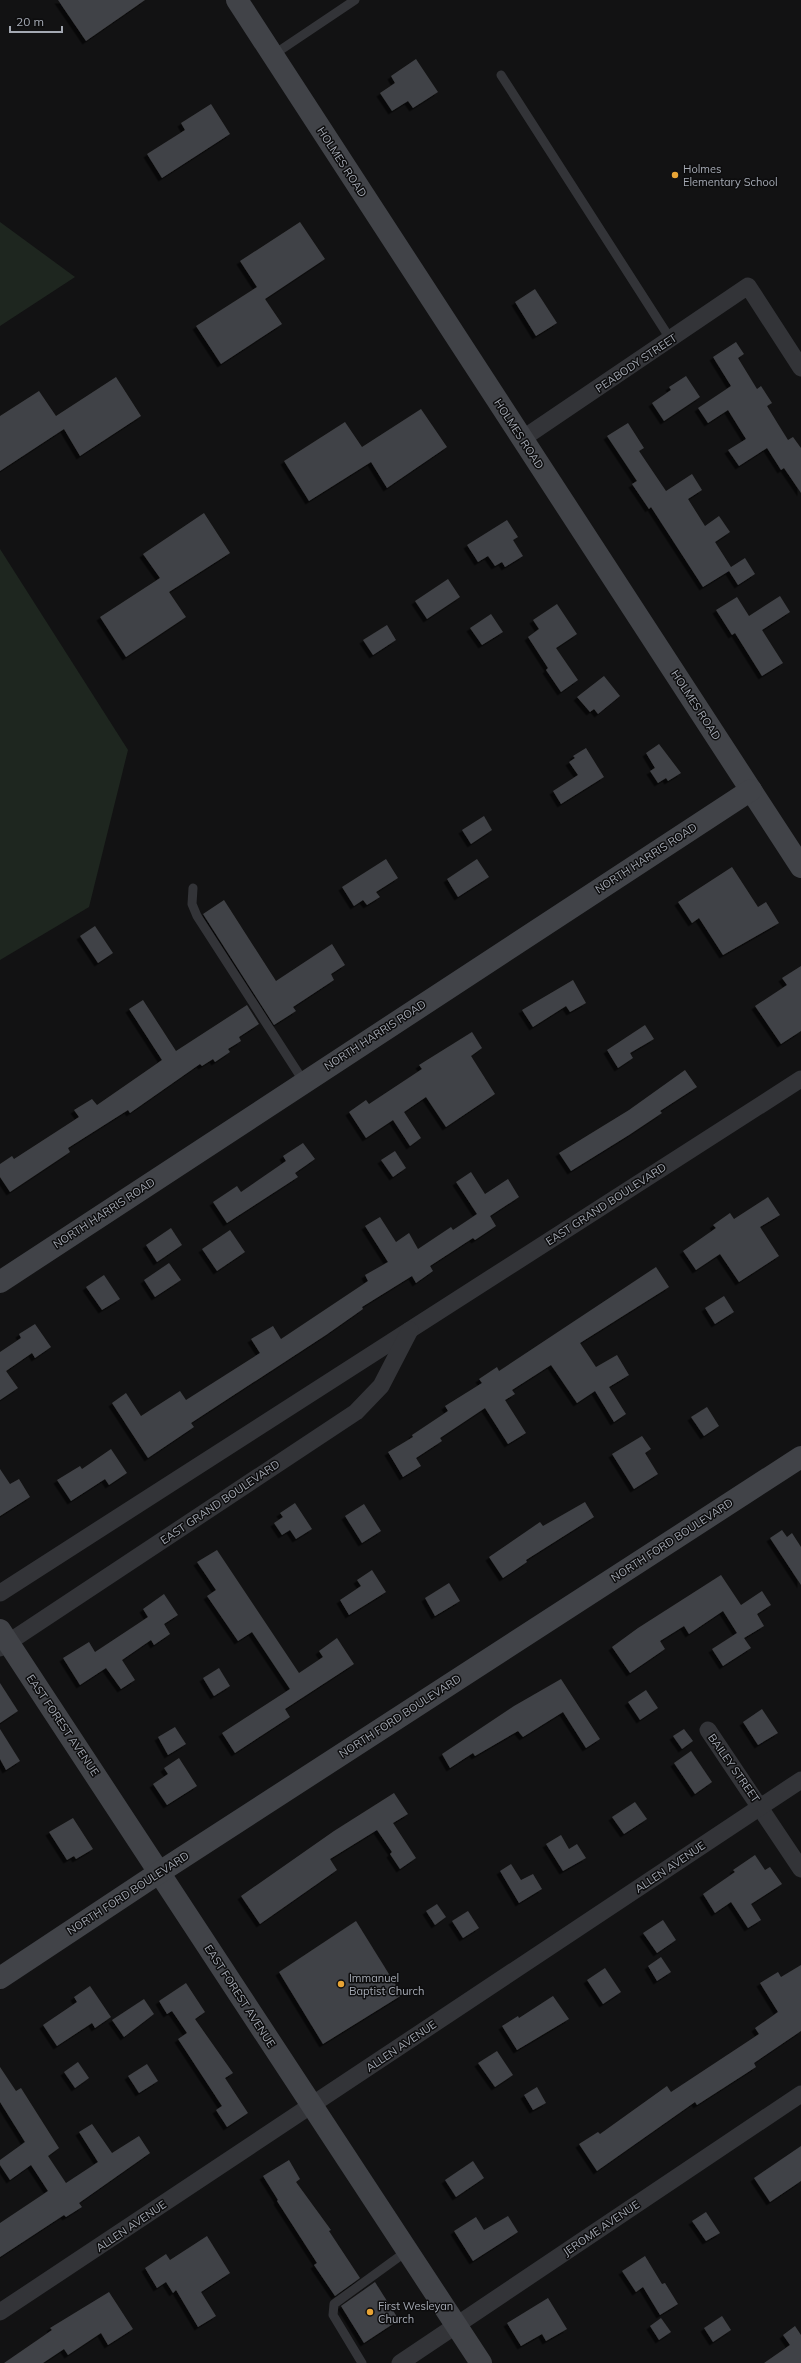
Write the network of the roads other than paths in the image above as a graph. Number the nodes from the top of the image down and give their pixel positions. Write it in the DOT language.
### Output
graph roads {
  1 [pos="237,0"];
  2 [pos="355,0"];
  3 [pos="273,55"];
  4 [pos="501,75"];
  5 [pos="671,340"];
  6 [pos="801,368"];
  7 [pos="522,439"];
  8 [pos="751,790"];
  9 [pos="801,867"];
  10 [pos="193,888"];
  11 [pos="801,1079"];
  12 [pos="304,1082"];
  13 [pos="0,1282"];
  14 [pos="411,1329"];
  15 [pos="801,1457"];
  16 [pos="0,1593"];
  17 [pos="3,1640"];
  18 [pos="708,1730"];
  19 [pos="801,1780"];
  20 [pos="761,1806"];
  21 [pos="801,1869"];
  22 [pos="160,1872"];
  23 [pos="0,1978"];
  24 [pos="801,2094"];
  25 [pos="311,2106"];
  26 [pos="408,2251"];
  27 [pos="0,2312"];
  28 [pos="456,2325"];
  29 [pos="362,2363"];
  30 [pos="400,2363"];
  31 [pos="481,2363"];
  1 -- 3 [label="main road, HOLMES ROAD"];
  2 -- 3 [label="lane"];
  3 -- 7 [label="main road, HOLMES ROAD"];
  4 -- 5 [label="lane"];
  5 -- 6 [label="street, PEABODY STREET"];
  5 -- 7 [label="street, PEABODY STREET"];
  7 -- 8 [label="main road, HOLMES ROAD"];
  8 -- 9 [label="main road, HOLMES ROAD"];
  8 -- 12 [label="main road, NORTH HARRIS ROAD"];
  10 -- 12 [label="lane"];
  11 -- 14 [label="street, EAST GRAND BOULEVARD"];
  12 -- 13 [label="main road, NORTH HARRIS ROAD"];
  14 -- 16 [label="street, EAST GRAND BOULEVARD"];
  14 -- 17 [label="street, EAST GRAND BOULEVARD"];
  15 -- 22 [label="main road, NORTH FORD BOULEVARD"];
  17 -- 22 [label="main road, EAST FOREST AVENUE"];
  18 -- 20 [label="street, BAILEY STREET"];
  19 -- 20 [label="street, ALLEN AVENUE"];
  20 -- 21 [label="street, BAILEY STREET"];
  20 -- 25 [label="street, ALLEN AVENUE"];
  22 -- 23 [label="main road, NORTH FORD BOULEVARD"];
  22 -- 25 [label="main road, EAST FOREST AVENUE"];
  24 -- 28 [label="street, JEROME AVENUE"];
  25 -- 26 [label="main road, EAST FOREST AVENUE"];
  25 -- 27 [label="street, ALLEN AVENUE"];
  26 -- 28 [label="main road, EAST FOREST AVENUE"];
  26 -- 29 [label="lane"];
  28 -- 30 [label="street, JEROME AVENUE"];
  28 -- 31 [label="main road, EAST FOREST AVENUE"];
}
